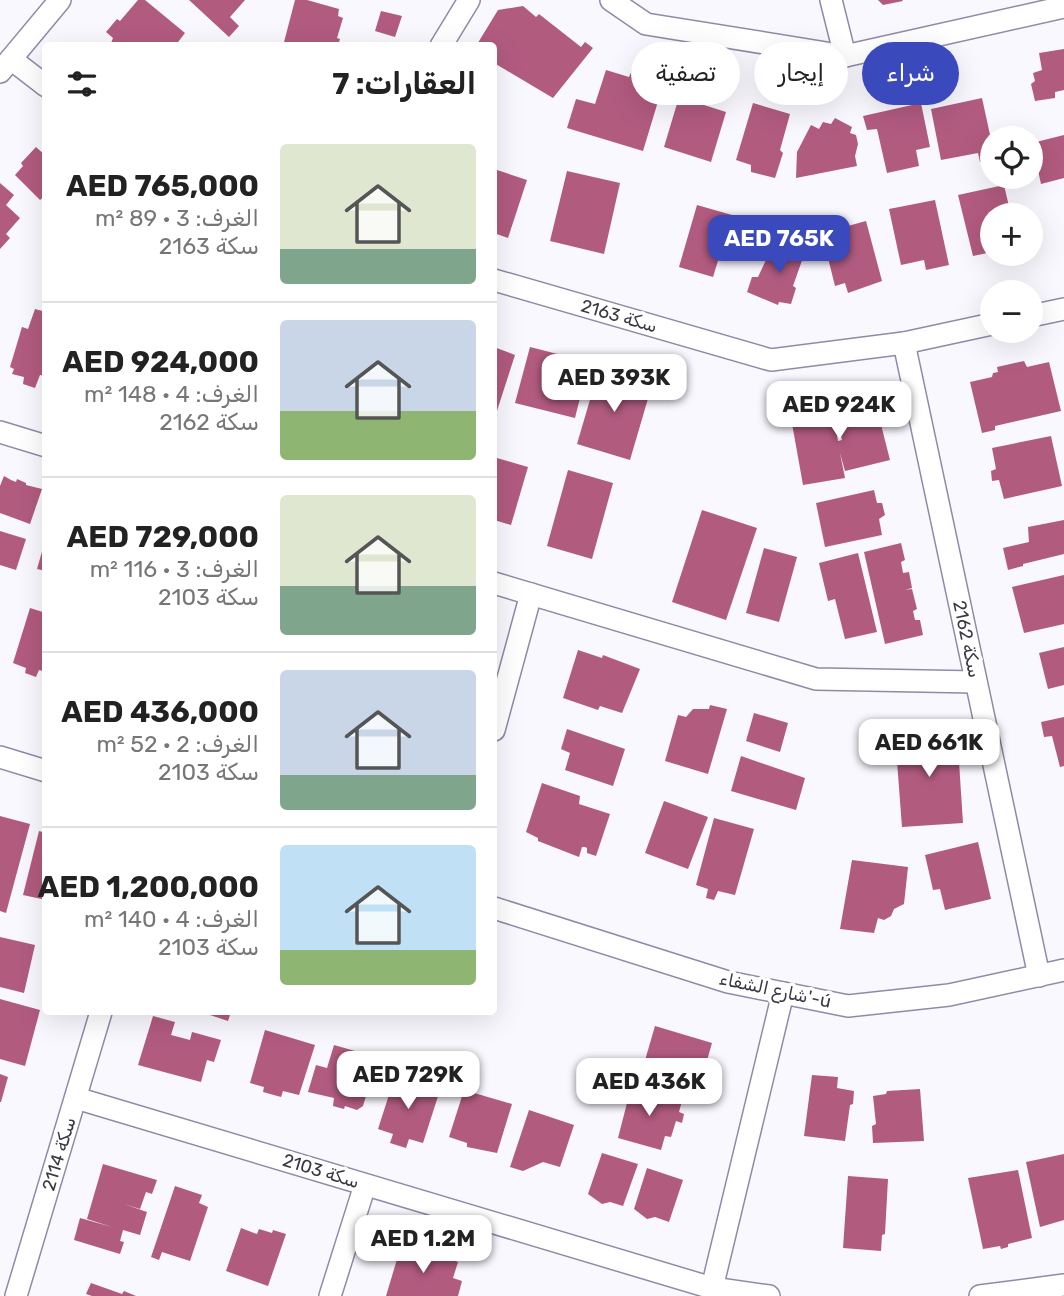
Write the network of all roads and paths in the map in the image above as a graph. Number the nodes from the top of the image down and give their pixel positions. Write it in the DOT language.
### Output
graph roads {
  1 [pos="60,0"];
  2 [pos="469,0"];
  3 [pos="611,0"];
  4 [pos="831,0"];
  5 [pos="1064,7"];
  6 [pos="443,42"];
  7 [pos="758,42"];
  8 [pos="842,42"];
  9 [pos="848,55"];
  10 [pos="5,65"];
  11 [pos="42,84"];
  12 [pos="497,280"];
  13 [pos="1064,309"];
  14 [pos="1043,313"];
  15 [pos="980,327"];
  16 [pos="904,343"];
  17 [pos="0,432"];
  18 [pos="42,445"];
  19 [pos="497,584"];
  20 [pos="531,594"];
  21 [pos="976,682"];
  22 [pos="497,719"];
  23 [pos="0,757"];
  24 [pos="42,770"];
  25 [pos="497,909"];
  26 [pos="1064,971"];
  27 [pos="1040,975"];
  28 [pos="783,993"];
  29 [pos="100,1015"];
  30 [pos="76,1098"];
  31 [pos="365,1185"];
  32 [pos="1064,1285"];
  33 [pos="712,1289"];
  34 [pos="16,1296"];
  35 [pos="330,1296"];
  36 [pos="769,1296"];
  37 [pos="980,1296"];
  1 -- 10 [label="street"];
  2 -- 6 [label="street"];
  3 -- 7 [label="street"];
  4 -- 8 [label="street"];
  5 -- 9 [label="street"];
  10 -- 11 [label="street"];
  12 -- 16 [label="street, سكة 2163"];
  13 -- 14 [label="street"];
  15 -- 16 [label="street, سكة 2163"];
  16 -- 21 [label="street, سكة 2162"];
  17 -- 18 [label="street"];
  19 -- 20 [label="street"];
  20 -- 21 [label="street"];
  20 -- 22 [label="street"];
  21 -- 27 [label="street, سكة 2162"];
  23 -- 24 [label="street"];
  25 -- 28 [label="street, شارع الشفاء'-ú"];
  26 -- 27 [label="street, شارع الشفاء'-ú"];
  27 -- 28 [label="street, شارع الشفاء'-ú"];
  28 -- 33 [label="street"];
  29 -- 30 [label="street, سكة 2114"];
  30 -- 31 [label="street, سكة 2103"];
  30 -- 34 [label="street, سكة 2114"];
  31 -- 33 [label="street, سكة 2103"];
  31 -- 35 [label="street"];
  32 -- 37 [label="street"];
  33 -- 36 [label="street, سكة 2103"];
}
